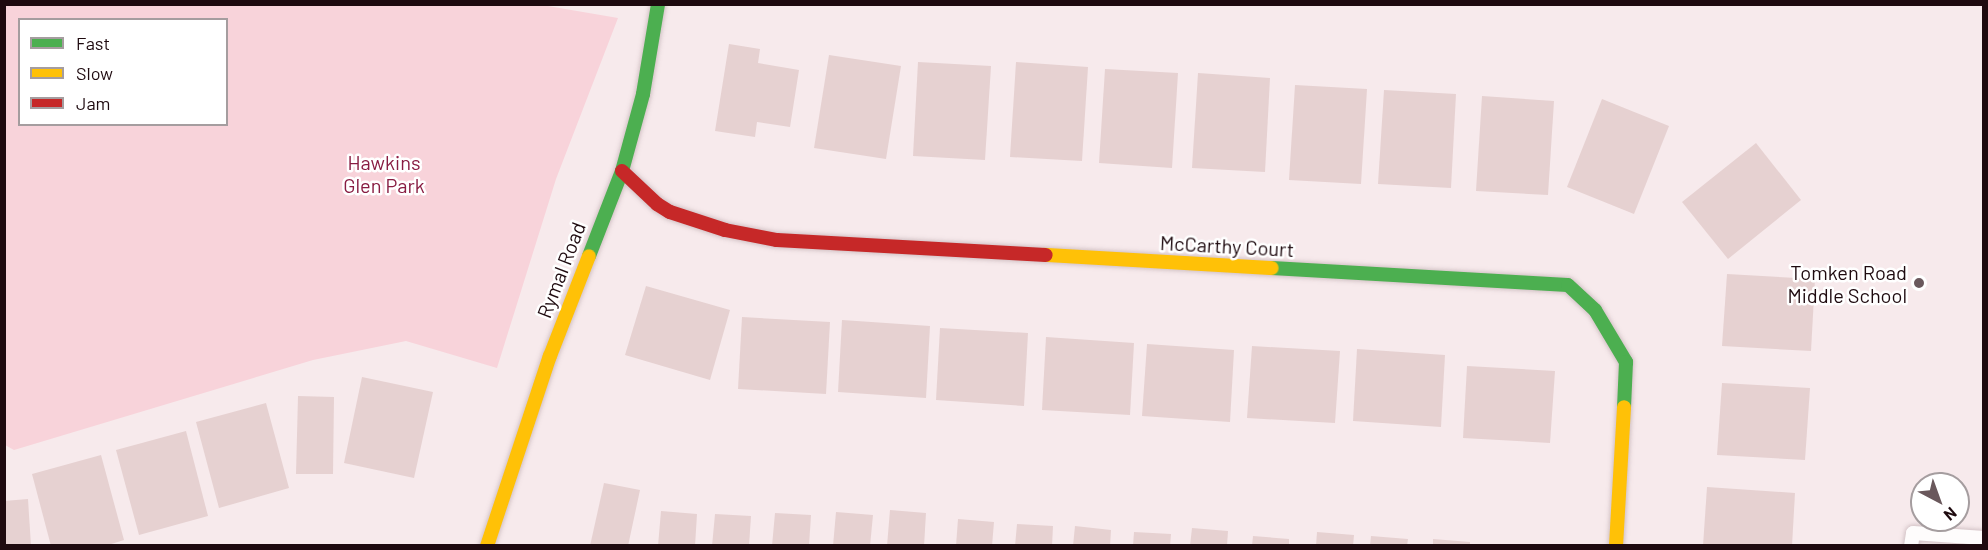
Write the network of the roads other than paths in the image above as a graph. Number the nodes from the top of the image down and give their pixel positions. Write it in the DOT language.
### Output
graph roads {
  1 [pos="658,4"];
  2 [pos="622,171"];
  3 [pos="1983,538"];
  4 [pos="487,546"];
  5 [pos="1616,546"];
  6 [pos="1911,546"];
  1 -- 2 [label="street, Rymal Road"];
  2 -- 4 [label="street, Rymal Road"];
  2 -- 5 [label="street, McCarthy Court"];
  3 -- 6 [label="lane"];
}
